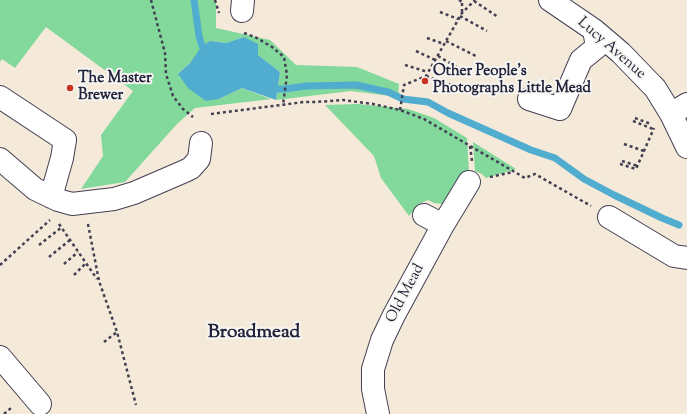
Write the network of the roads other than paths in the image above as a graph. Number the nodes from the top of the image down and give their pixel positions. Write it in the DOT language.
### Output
graph roads {
  1 [pos="550,0"];
  2 [pos="594,30"];
  3 [pos="0,97"];
  4 [pos="529,99"];
  5 [pos="671,114"];
  6 [pos="201,143"];
  7 [pos="687,147"];
  8 [pos="0,159"];
  9 [pos="477,180"];
  10 [pos="52,207"];
  11 [pos="601,212"];
  12 [pos="424,215"];
  13 [pos="443,225"];
  14 [pos="687,258"];
  15 [pos="0,357"];
  16 [pos="40,404"];
  17 [pos="378,414"];
  1 -- 2 [label="street, Lucy Avenue"];
  2 -- 4 [label="street"];
  2 -- 5 [label="street, Lucy Avenue"];
  3 -- 10 [label="street"];
  5 -- 7 [label="street, Lucy Avenue"];
  6 -- 10 [label="street"];
  8 -- 10 [label="street"];
  9 -- 13 [label="street, Old Mead"];
  11 -- 14 [label="street"];
  12 -- 13 [label="street"];
  13 -- 17 [label="street, Old Mead"];
  15 -- 16 [label="street"];
}
